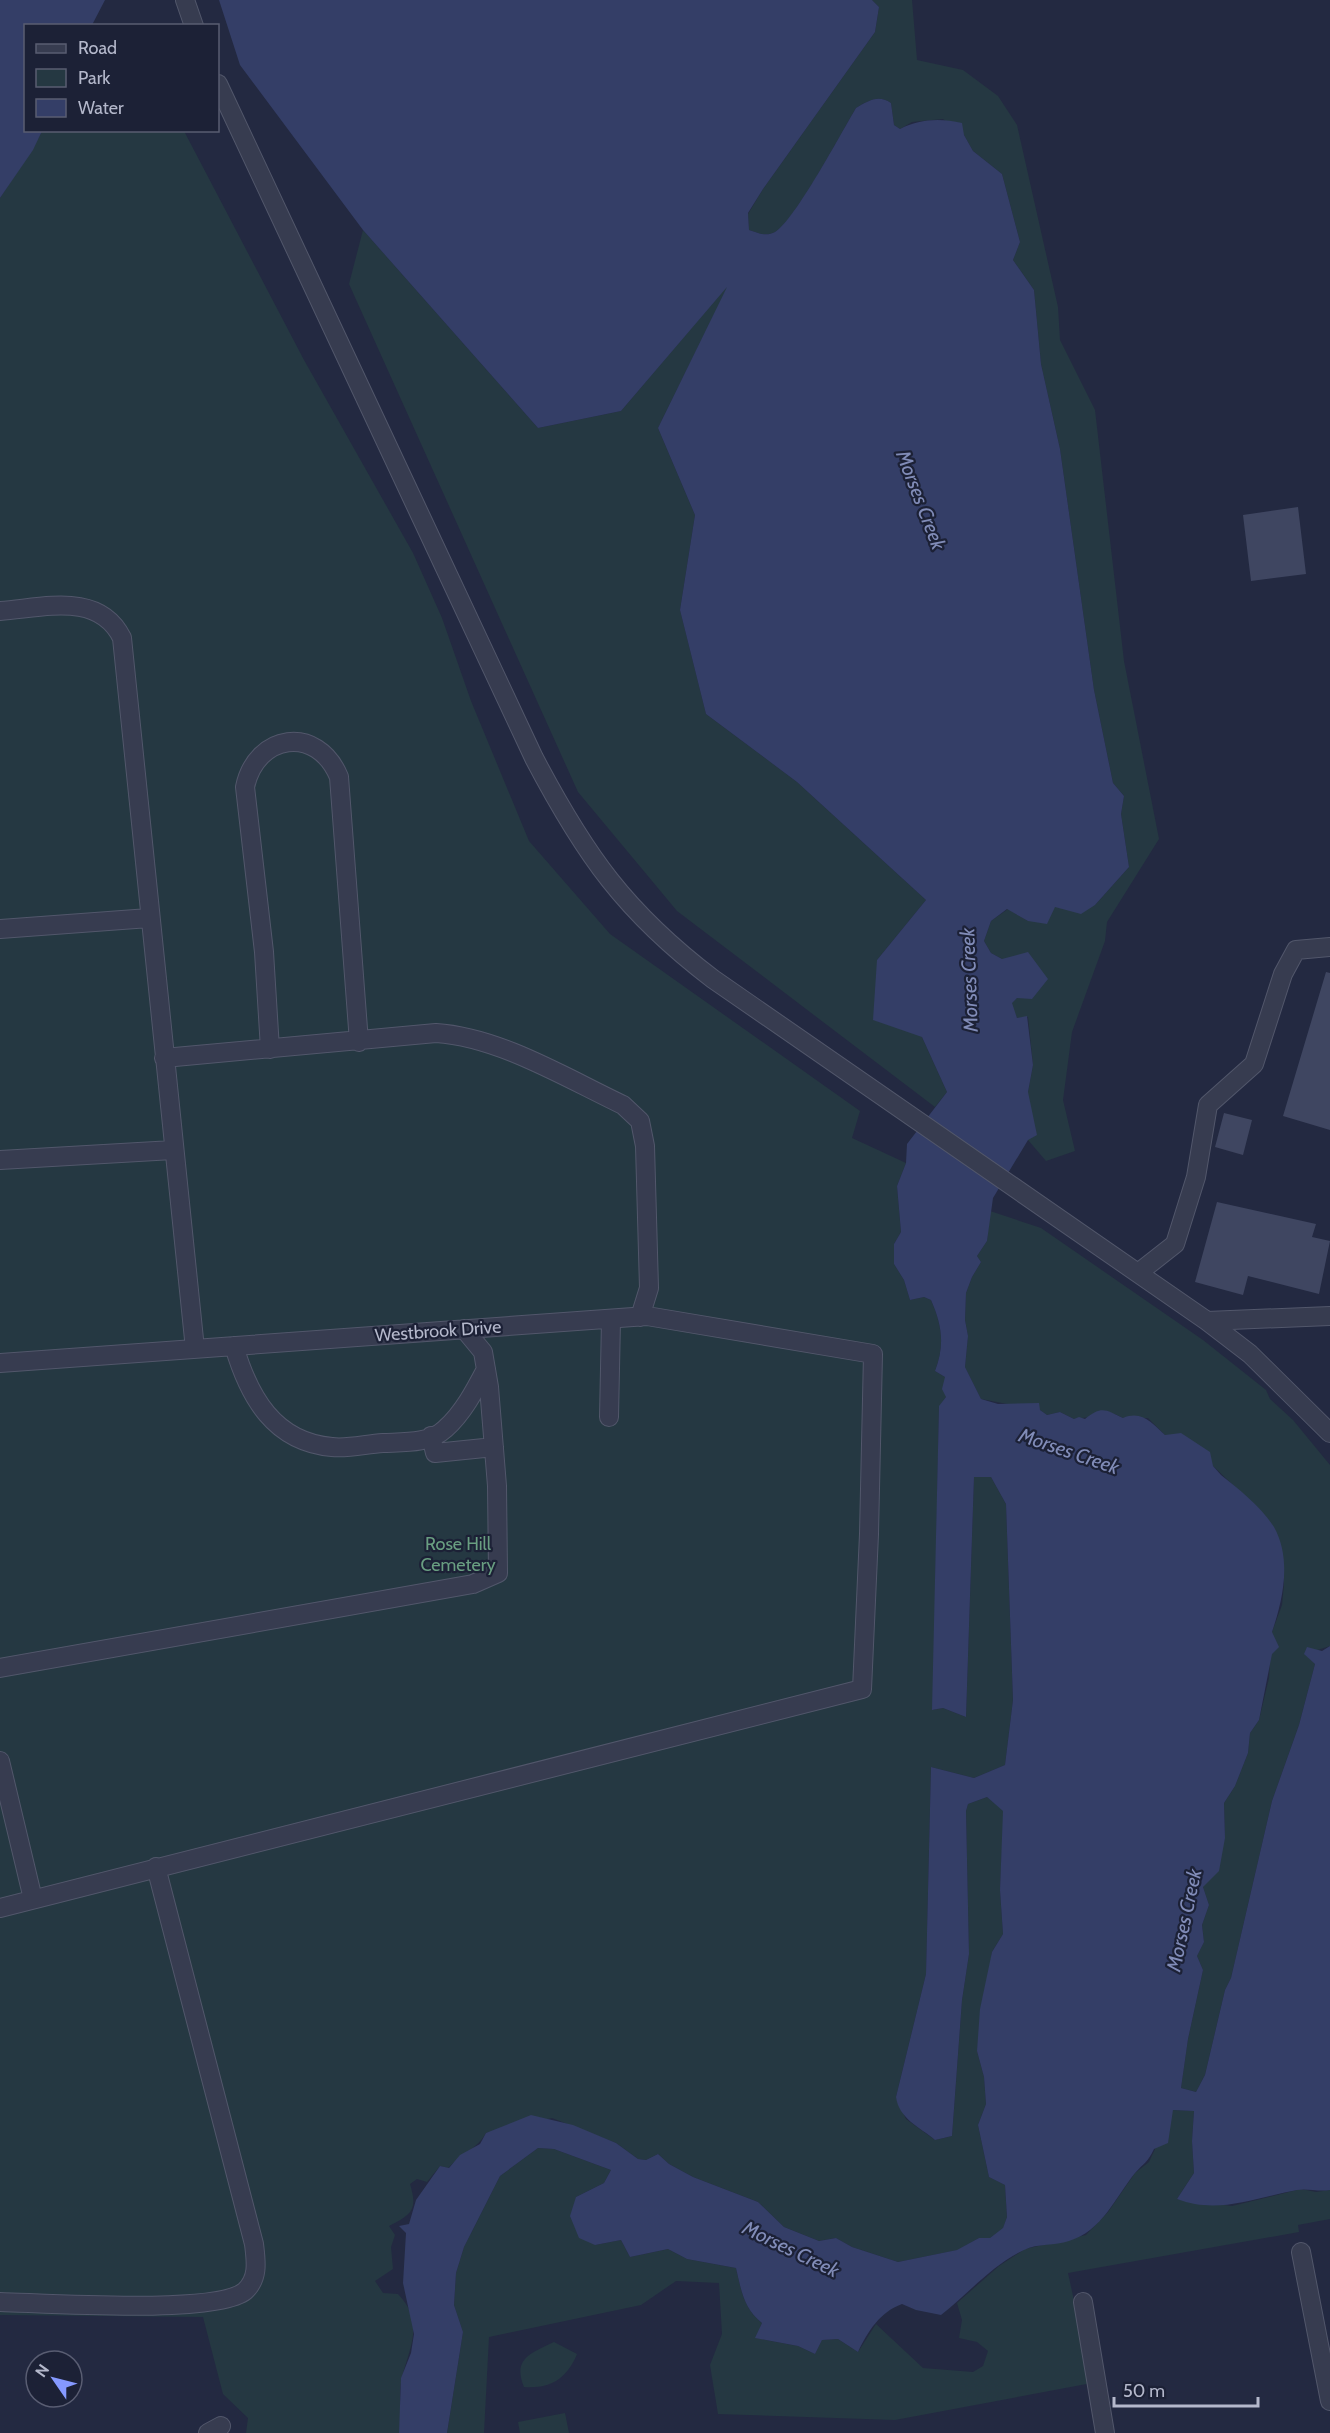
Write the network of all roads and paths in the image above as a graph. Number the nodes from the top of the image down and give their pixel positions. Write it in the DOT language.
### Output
graph roads {
  1 [pos="185,0"];
  2 [pos="193,24"];
  3 [pos="219,86"];
  4 [pos="0,611"];
  5 [pos="149,918"];
  6 [pos="0,929"];
  7 [pos="1330,947"];
  8 [pos="358,1042"];
  9 [pos="270,1049"];
  10 [pos="164,1058"];
  11 [pos="173,1150"];
  12 [pos="0,1160"];
  13 [pos="1138,1273"];
  14 [pos="1330,1316"];
  15 [pos="640,1317"];
  16 [pos="610,1320"];
  17 [pos="1207,1321"];
  18 [pos="464,1329"];
  19 [pos="234,1346"];
  20 [pos="195,1349"];
  21 [pos="0,1363"];
  22 [pos="486,1369"];
  23 [pos="609,1417"];
  24 [pos="1330,1433"];
  25 [pos="431,1436"];
  26 [pos="494,1447"];
  27 [pos="0,1668"];
  28 [pos="0,1761"];
  29 [pos="156,1867"];
  30 [pos="33,1899"];
  31 [pos="0,1908"];
  32 [pos="1301,2252"];
  33 [pos="0,2302"];
  34 [pos="1083,2302"];
  35 [pos="1330,2401"];
  36 [pos="1105,2433"];
  1 -- 2 [label="street"];
  3 -- 13 [label="street"];
  4 -- 5 [label="street"];
  5 -- 6 [label="street"];
  5 -- 10 [label="street"];
  7 -- 13 [label="street"];
  8 -- 9 [label="street"];
  8 -- 9 [label="street"];
  8 -- 15 [label="street"];
  9 -- 10 [label="street"];
  10 -- 11 [label="street"];
  11 -- 12 [label="street"];
  11 -- 20 [label="street"];
  13 -- 17 [label="street"];
  14 -- 17 [label="street"];
  15 -- 16 [label="street, Westbrook Drive"];
  15 -- 29 [label="street, Westbrook Drive"];
  16 -- 18 [label="street, Westbrook Drive"];
  16 -- 23 [label="street"];
  17 -- 24 [label="street"];
  18 -- 19 [label="street, Westbrook Drive"];
  18 -- 22 [label="street"];
  19 -- 20 [label="street, Westbrook Drive"];
  19 -- 25 [label="street"];
  20 -- 21 [label="street, Westbrook Drive"];
  22 -- 25 [label="street"];
  22 -- 26 [label="street"];
  25 -- 26 [label="street"];
  26 -- 27 [label="street"];
  28 -- 30 [label="street"];
  29 -- 30 [label="street"];
  29 -- 33 [label="street"];
  30 -- 31 [label="street"];
  32 -- 35 [label="street"];
  34 -- 36 [label="street"];
}
